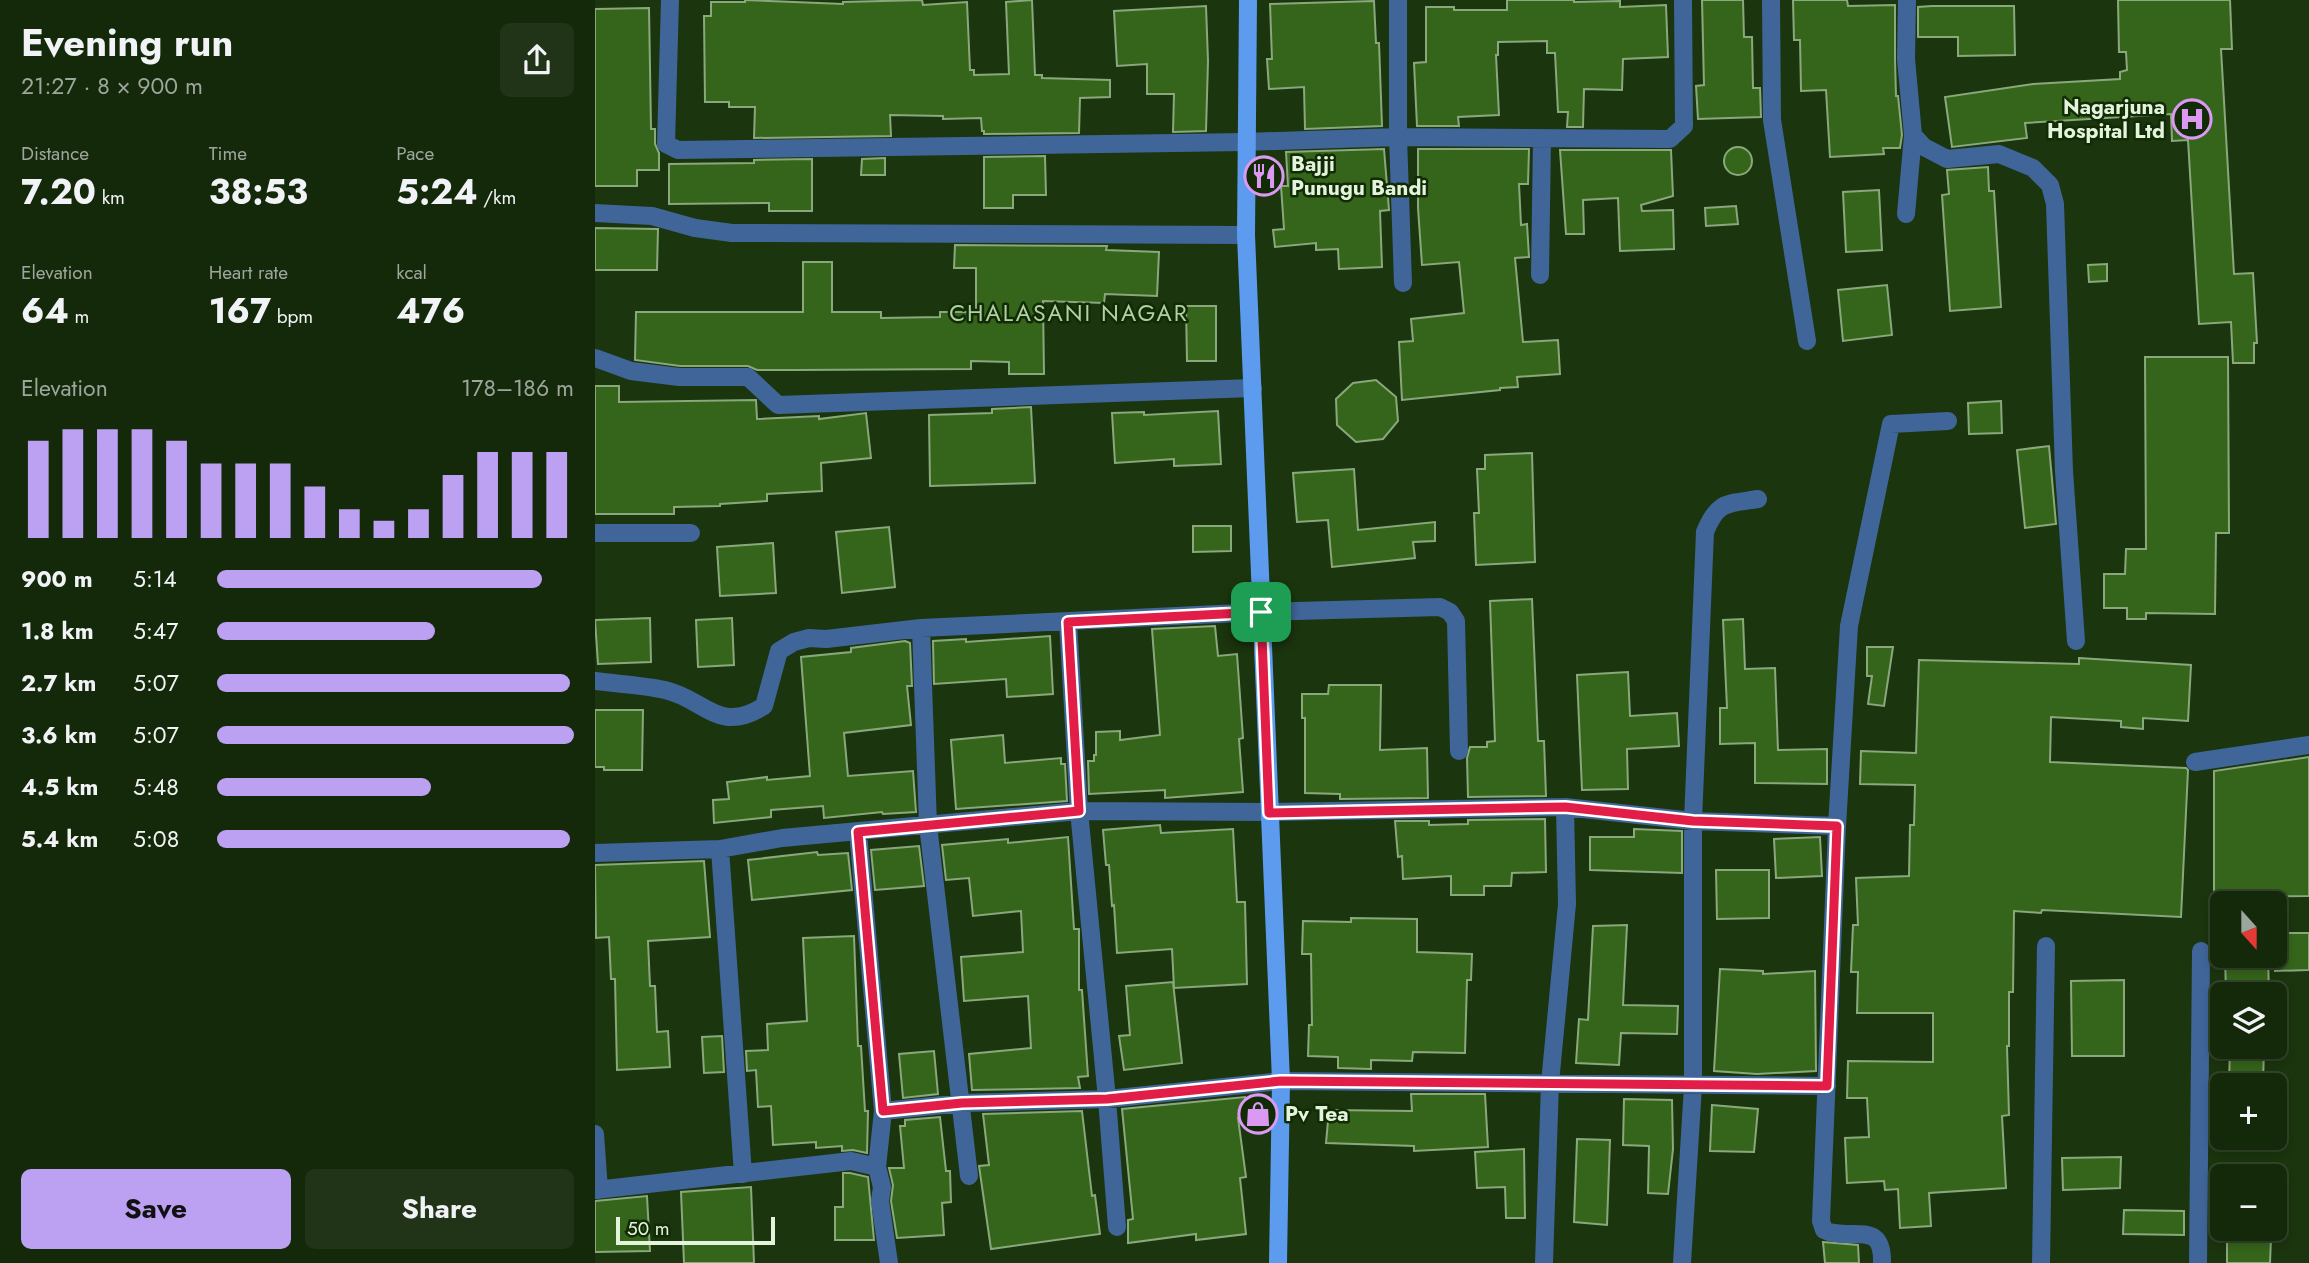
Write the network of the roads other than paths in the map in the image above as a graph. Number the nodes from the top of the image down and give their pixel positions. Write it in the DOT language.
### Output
graph roads {
  1 [pos="670,0"];
  2 [pos="1248,0"];
  3 [pos="1398,0"];
  4 [pos="1683,0"];
  5 [pos="1771,0"];
  6 [pos="1907,0"];
  7 [pos="1913,135"];
  8 [pos="1398,137"];
  9 [pos="1542,138"];
  10 [pos="1245,142"];
  11 [pos="595,213"];
  12 [pos="1906,214"];
  13 [pos="1247,235"];
  14 [pos="1540,275"];
  15 [pos="1403,283"];
  16 [pos="1807,341"];
  17 [pos="595,358"];
  18 [pos="1253,388"];
  19 [pos="1948,421"];
  20 [pos="1758,499"];
  21 [pos="691,533"];
  22 [pos="595,534"];
  23 [pos="1261,612"];
  24 [pos="1068,622"];
  25 [pos="921,628"];
  26 [pos="2076,641"];
  27 [pos="595,681"];
  28 [pos="2309,745"];
  29 [pos="1459,751"];
  30 [pos="2195,762"];
  31 [pos="1565,807"];
  32 [pos="1079,811"];
  33 [pos="1269,813"];
  34 [pos="1693,821"];
  35 [pos="928,825"];
  36 [pos="1837,826"];
  37 [pos="858,832"];
  38 [pos="720,849"];
  39 [pos="595,853"];
  40 [pos="2046,946"];
  41 [pos="2201,951"];
  42 [pos="1281,1081"];
  43 [pos="1550,1083"];
  44 [pos="1693,1086"];
  45 [pos="1827,1086"];
  46 [pos="1107,1099"];
  47 [pos="962,1103"];
  48 [pos="883,1111"];
  49 [pos="595,1134"];
  50 [pos="877,1167"];
  51 [pos="743,1174"];
  52 [pos="969,1176"];
  53 [pos="597,1190"];
  54 [pos="1117,1227"];
  55 [pos="888,1263"];
  56 [pos="1278,1263"];
  57 [pos="1544,1263"];
  58 [pos="1682,1263"];
  59 [pos="1882,1263"];
  60 [pos="2041,1263"];
  61 [pos="2198,1263"];
  1 -- 10 [label="street"];
  2 -- 10 [label="main road"];
  3 -- 8 [label="street"];
  4 -- 9 [label="street"];
  5 -- 16 [label="street"];
  6 -- 7 [label="street"];
  7 -- 12 [label="street"];
  7 -- 26 [label="street"];
  8 -- 9 [label="street"];
  8 -- 10 [label="street"];
  8 -- 15 [label="street"];
  9 -- 14 [label="street"];
  10 -- 13 [label="main road"];
  11 -- 13 [label="street"];
  13 -- 18 [label="main road"];
  17 -- 18 [label="street"];
  18 -- 23 [label="main road"];
  19 -- 36 [label="street"];
  20 -- 34 [label="street"];
  21 -- 22 [label="street"];
  23 -- 24 [label="street"];
  23 -- 29 [label="street"];
  23 -- 33 [label="main road"];
  24 -- 25 [label="street"];
  24 -- 32 [label="street"];
  25 -- 27 [label="street"];
  25 -- 35 [label="street"];
  28 -- 30 [label="street"];
  31 -- 33 [label="street"];
  31 -- 34 [label="street"];
  31 -- 43 [label="street"];
  32 -- 33 [label="street"];
  32 -- 35 [label="street"];
  32 -- 46 [label="street"];
  33 -- 42 [label="main road"];
  34 -- 36 [label="street"];
  34 -- 44 [label="street"];
  35 -- 37 [label="street"];
  35 -- 47 [label="street"];
  36 -- 45 [label="street"];
  37 -- 38 [label="street"];
  37 -- 48 [label="street"];
  38 -- 39 [label="street"];
  38 -- 51 [label="street"];
  40 -- 60 [label="street"];
  41 -- 61 [label="street"];
  42 -- 43 [label="street"];
  42 -- 46 [label="street"];
  42 -- 56 [label="main road"];
  43 -- 44 [label="street"];
  43 -- 57 [label="street"];
  44 -- 45 [label="street"];
  44 -- 58 [label="street"];
  45 -- 59 [label="street"];
  46 -- 47 [label="street"];
  46 -- 54 [label="street"];
  47 -- 48 [label="street"];
  47 -- 52 [label="street"];
  48 -- 50 [label="street"];
  49 -- 53 [label="street"];
  50 -- 51 [label="street"];
  50 -- 55 [label="street"];
  51 -- 53 [label="street"];
}
